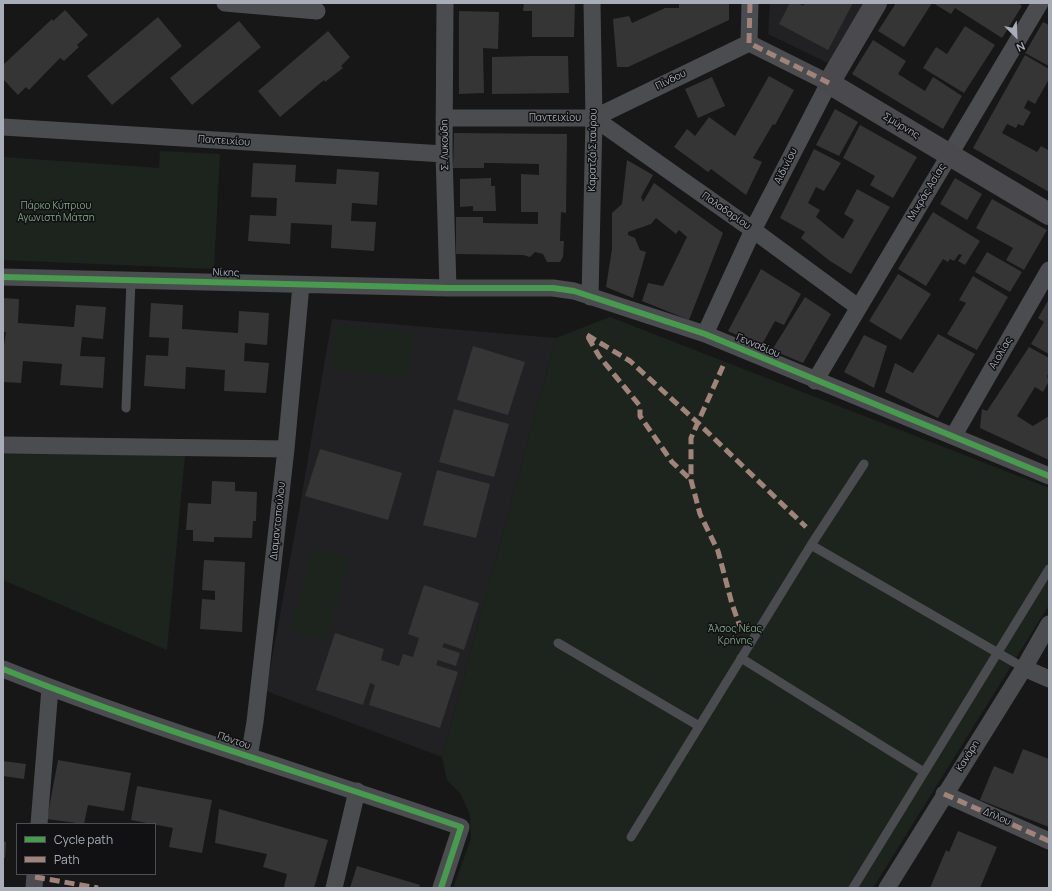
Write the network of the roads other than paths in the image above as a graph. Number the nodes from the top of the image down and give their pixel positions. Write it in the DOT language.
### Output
graph roads {
  1 [pos="225,3"];
  2 [pos="445,3"];
  3 [pos="592,3"];
  4 [pos="750,3"];
  5 [pos="876,3"];
  6 [pos="1040,3"];
  7 [pos="317,11"];
  8 [pos="749,43"];
  9 [pos="829,83"];
  10 [pos="444,118"];
  11 [pos="594,118"];
  12 [pos="3,127"];
  13 [pos="444,154"];
  14 [pos="950,155"];
  15 [pos="1049,214"];
  16 [pos="753,230"];
  17 [pos="1049,270"];
  18 [pos="3,277"];
  19 [pos="131,280"];
  20 [pos="301,285"];
  21 [pos="448,288"];
  22 [pos="590,297"];
  23 [pos="858,306"];
  24 [pos="705,334"];
  25 [pos="815,381"];
  26 [pos="126,408"];
  27 [pos="954,435"];
  28 [pos="3,445"];
  29 [pos="286,449"];
  30 [pos="864,464"];
  31 [pos="1049,476"];
  32 [pos="811,545"];
  33 [pos="1049,569"];
  34 [pos="1049,624"];
  35 [pos="558,643"];
  36 [pos="998,653"];
  37 [pos="742,658"];
  38 [pos="1024,668"];
  39 [pos="3,669"];
  40 [pos="1049,679"];
  41 [pos="50,688"];
  42 [pos="699,726"];
  43 [pos="249,757"];
  44 [pos="924,772"];
  45 [pos="357,791"];
  46 [pos="944,794"];
  47 [pos="39,823"];
  48 [pos="631,837"];
  49 [pos="1049,841"];
  50 [pos="35,875"];
  51 [pos="34,888"];
  52 [pos="334,888"];
  53 [pos="441,888"];
  54 [pos="853,888"];
  55 [pos="887,888"];
  1 -- 7 [label="street"];
  2 -- 10 [label="street, Σ. Λυκούδη"];
  3 -- 11 [label="street, Καρατζά Σταύρου"];
  4 -- 8 [label="street"];
  5 -- 9 [label="main road, Αϊδινίου"];
  6 -- 14 [label="street, Μικράς Ασίας"];
  8 -- 9 [label="street, Σμύρνης"];
  8 -- 11 [label="street, Πίνδου"];
  9 -- 14 [label="main road, Σμύρνης"];
  9 -- 16 [label="street, Αϊδινίου"];
  10 -- 11 [label="street, Παντειχίου"];
  10 -- 13 [label="street, Σ. Λυκούδη"];
  11 -- 16 [label="street, Παλαδαρίου"];
  11 -- 22 [label="street, Καρατζά Σταύρου"];
  12 -- 13 [label="street, Παντειχίου"];
  13 -- 21 [label="street, Σ. Λυκούδη"];
  14 -- 15 [label="main road, Σμύρνης"];
  14 -- 23 [label="street, Μικράς Ασίας"];
  16 -- 23 [label="street, Παλαδαρίου"];
  16 -- 24 [label="street, Αϊδινίου"];
  17 -- 27 [label="street, Αιολίας"];
  18 -- 19 [label="street, Νίκης"];
  19 -- 20 [label="street, Νίκης"];
  19 -- 26 [label="lane"];
  20 -- 21 [label="street, Νίκης"];
  20 -- 29 [label="street, Διαμαντοπούλου"];
  21 -- 22 [label="street, Γενναδίου"];
  22 -- 24 [label="street, Γενναδίου"];
  23 -- 25 [label="street, Μικράς Ασίας"];
  24 -- 25 [label="street, Γενναδίου"];
  25 -- 27 [label="street, Γενναδίου"];
  27 -- 31 [label="street, Γενναδίου"];
  28 -- 29 [label="street"];
  29 -- 43 [label="street, Διαμαντοπούλου"];
  30 -- 32 [label="lane"];
  32 -- 36 [label="lane"];
  32 -- 37 [label="lane"];
  33 -- 36 [label="lane"];
  34 -- 38 [label="street, Κανάρη"];
  35 -- 42 [label="lane"];
  36 -- 38 [label="lane"];
  36 -- 44 [label="lane"];
  37 -- 42 [label="lane"];
  37 -- 44 [label="lane"];
  38 -- 40 [label="street"];
  38 -- 46 [label="street, Κανάρη"];
  39 -- 41 [label="street, Πόντου"];
  41 -- 43 [label="street, Πόντου"];
  41 -- 47 [label="street"];
  42 -- 48 [label="lane"];
  43 -- 45 [label="street, Πόντου"];
  44 -- 54 [label="lane"];
  45 -- 52 [label="street"];
  45 -- 53 [label="street, Πόντου"];
  46 -- 49 [label="street, Δήλου"];
  46 -- 55 [label="street, Κανάρη"];
  50 -- 51 [label="street"];
}
